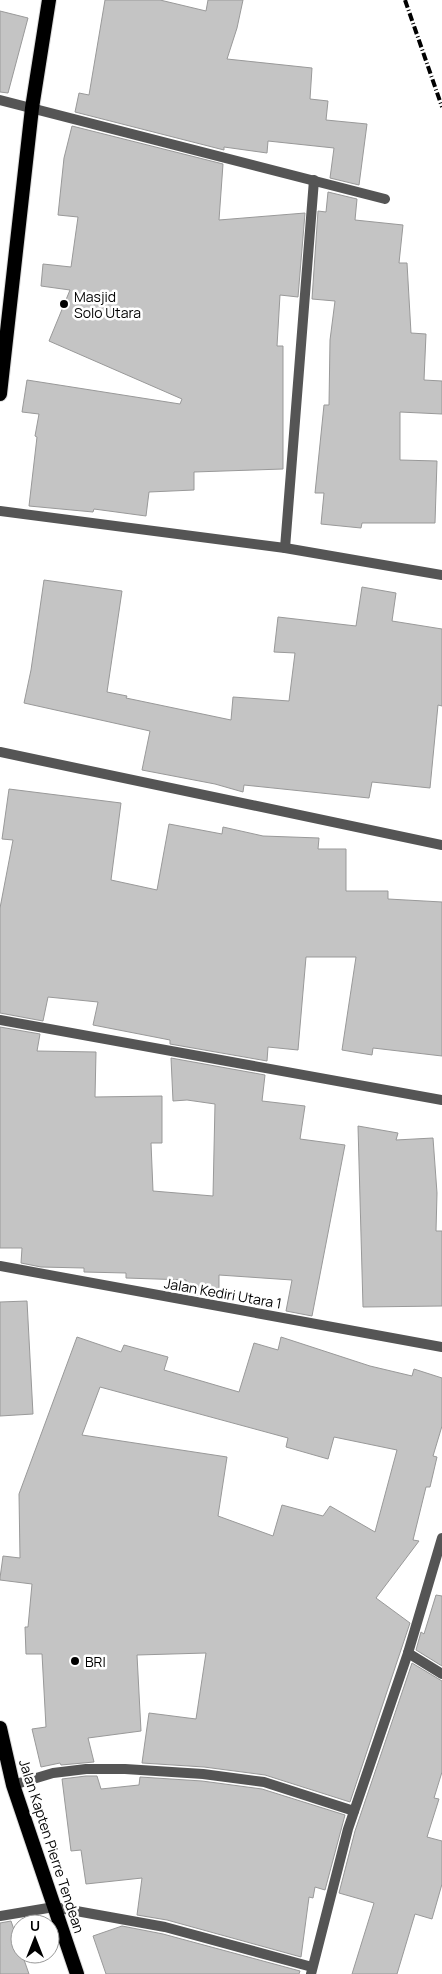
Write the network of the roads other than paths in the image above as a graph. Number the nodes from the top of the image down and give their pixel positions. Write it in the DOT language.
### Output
graph roads {
  1 [pos="49,0"];
  2 [pos="0,100"];
  3 [pos="32,108"];
  4 [pos="314,180"];
  5 [pos="385,199"];
  6 [pos="0,394"];
  7 [pos="0,511"];
  8 [pos="285,548"];
  9 [pos="442,575"];
  10 [pos="0,752"];
  11 [pos="442,846"];
  12 [pos="0,1020"];
  13 [pos="442,1100"];
  14 [pos="0,1266"];
  15 [pos="442,1347"];
  16 [pos="442,1538"];
  17 [pos="408,1653"];
  18 [pos="442,1674"];
  19 [pos="0,1728"];
  20 [pos="13,1785"];
  21 [pos="354,1811"];
  22 [pos="54,1906"];
  23 [pos="0,1916"];
  24 [pos="312,1970"];
  25 [pos="77,1974"];
  1 -- 3 [label="highway"];
  2 -- 3 [label="street"];
  3 -- 4 [label="street"];
  3 -- 6 [label="highway"];
  4 -- 5 [label="street"];
  4 -- 8 [label="street"];
  7 -- 8 [label="street"];
  8 -- 9 [label="street"];
  10 -- 11 [label="street"];
  12 -- 13 [label="street"];
  14 -- 15 [label="street, Jalan Kediri Utara 1"];
  16 -- 17 [label="street"];
  17 -- 18 [label="street"];
  17 -- 21 [label="street"];
  19 -- 20 [label="highway, Jalan Kapten Pierre Tendean"];
  20 -- 21 [label="street"];
  20 -- 22 [label="highway, Jalan Kapten Pierre Tendean"];
  21 -- 24 [label="street"];
  22 -- 23 [label="street"];
  22 -- 24 [label="street"];
  22 -- 25 [label="highway, Jalan Kapten Pierre Tendean"];
}
